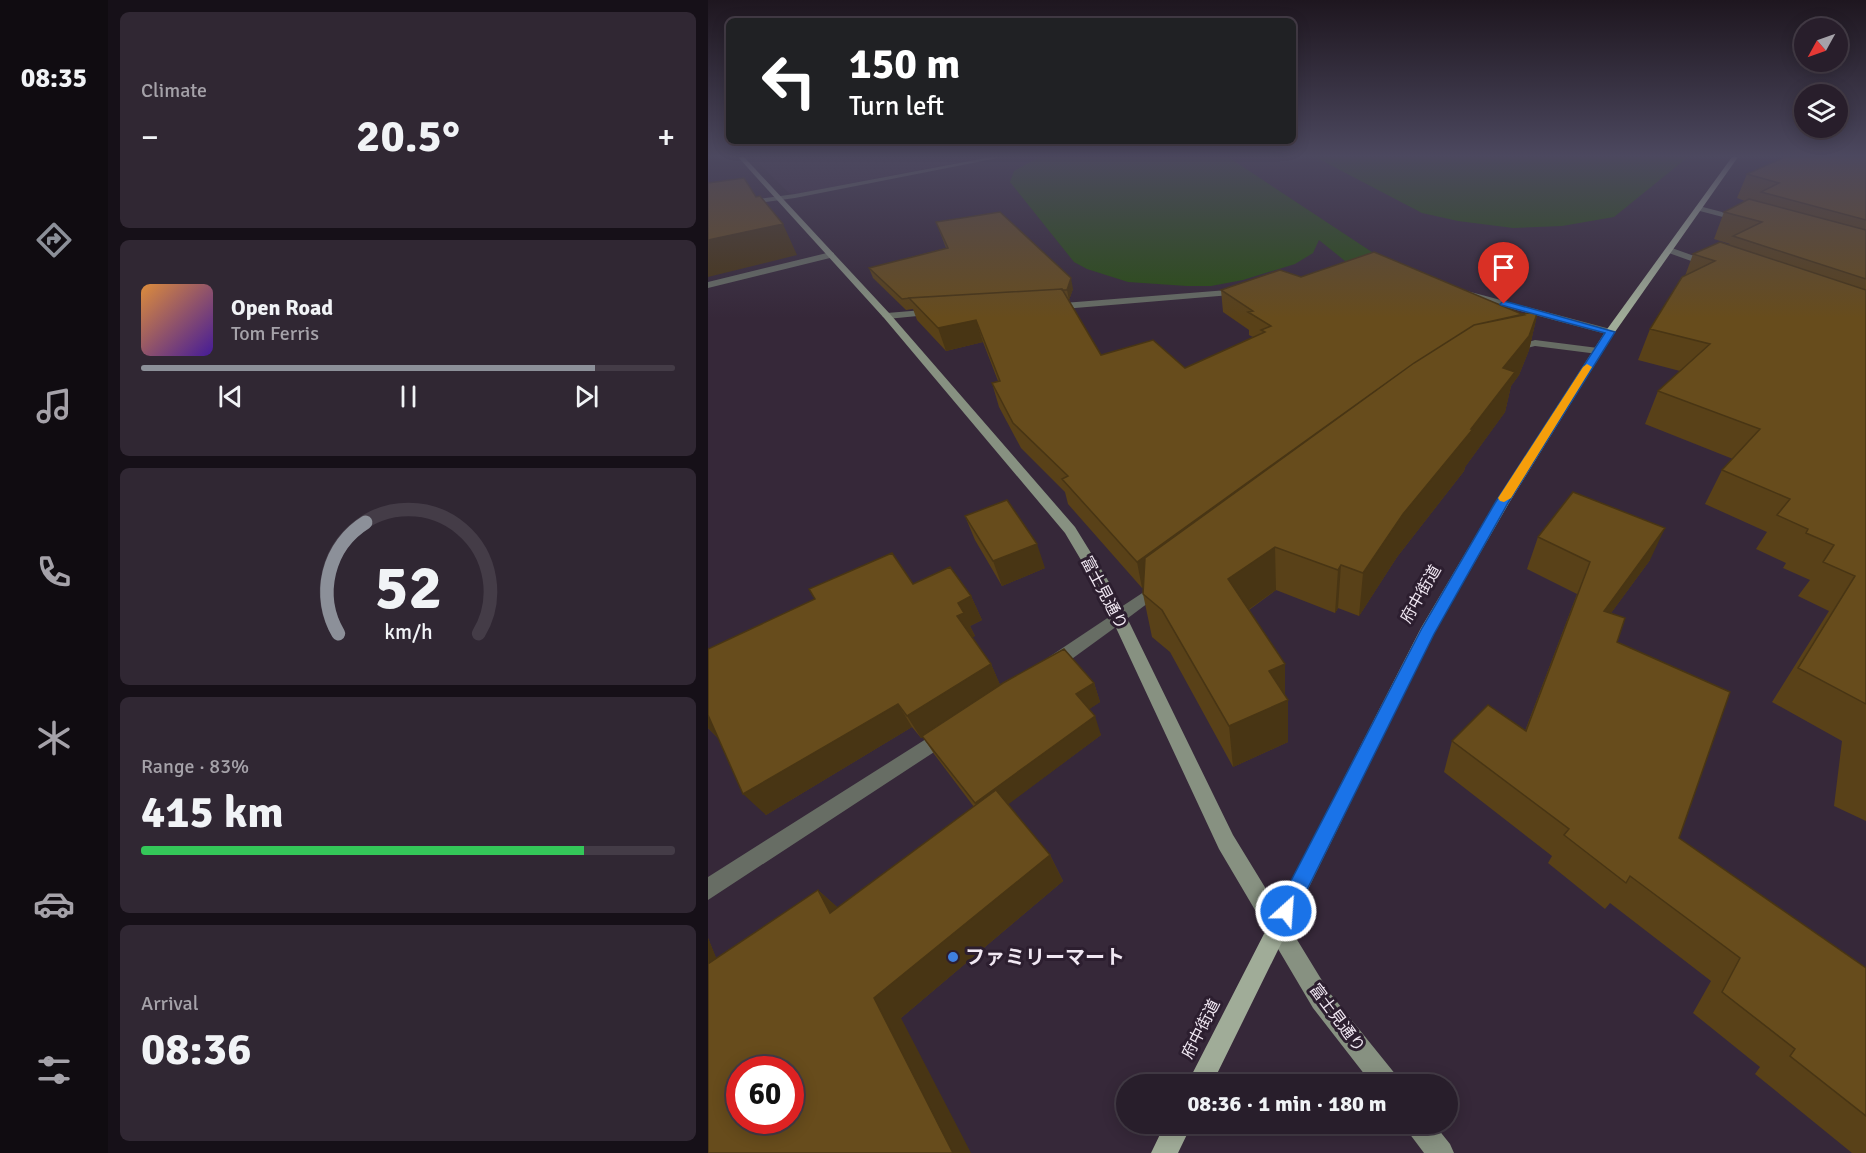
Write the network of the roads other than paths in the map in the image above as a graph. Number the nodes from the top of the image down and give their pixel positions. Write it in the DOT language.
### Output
graph roads {
  1 [pos="791,211"];
  2 [pos="1697,211"];
  3 [pos="1709,211"];
  4 [pos="1754,224"];
  5 [pos="1669,250"];
  6 [pos="831,255"];
  7 [pos="1724,269"];
  8 [pos="708,285"];
  9 [pos="1452,289"];
  10 [pos="1247,291"];
  11 [pos="1039,307"];
  12 [pos="950,311"];
  13 [pos="887,316"];
  14 [pos="1610,332"];
  15 [pos="1598,351"];
  16 [pos="1493,353"];
  17 [pos="1168,580"];
  18 [pos="1118,617"];
  19 [pos="1035,675"];
  20 [pos="958,727"];
  21 [pos="708,889"];
  22 [pos="1277,930"];
  23 [pos="1204,1074"];
  24 [pos="1379,1074"];
  25 [pos="1174,1134"];
  26 [pos="1426,1134"];
  27 [pos="1164,1153"];
  28 [pos="1441,1153"];
  1 -- 6 [label="street, 富士見通り"];
  2 -- 5 [label="main road, 府中街道"];
  3 -- 4 [label="street"];
  5 -- 7 [label="street"];
  5 -- 14 [label="main road, 府中街道"];
  6 -- 8 [label="street"];
  6 -- 13 [label="street, 富士見通り"];
  9 -- 14 [label="street"];
  10 -- 11 [label="street"];
  12 -- 13 [label="street"];
  13 -- 18 [label="street, 富士見通り"];
  14 -- 15 [label="main road, 府中街道"];
  15 -- 16 [label="street"];
  15 -- 22 [label="main road, 府中街道"];
  17 -- 18 [label="street"];
  18 -- 19 [label="street"];
  18 -- 22 [label="street, 富士見通り"];
  20 -- 21 [label="street"];
  22 -- 23 [label="main road, 府中街道"];
  22 -- 24 [label="street, 富士見通り"];
  25 -- 27 [label="main road"];
  26 -- 28 [label="street"];
}
